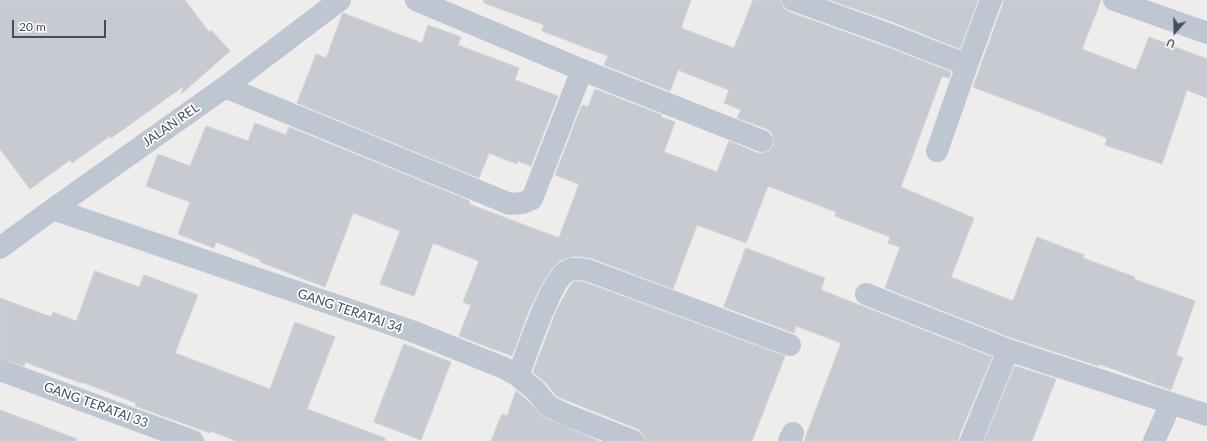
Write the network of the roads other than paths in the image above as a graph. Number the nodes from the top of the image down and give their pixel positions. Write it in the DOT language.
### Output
graph roads {
  1 [pos="340,0"];
  2 [pos="416,0"];
  3 [pos="793,0"];
  4 [pos="991,0"];
  5 [pos="1114,0"];
  6 [pos="1207,34"];
  7 [pos="967,65"];
  8 [pos="582,70"];
  9 [pos="225,86"];
  10 [pos="762,142"];
  11 [pos="937,151"];
  12 [pos="53,209"];
  13 [pos="0,248"];
  14 [pos="866,294"];
  15 [pos="790,345"];
  16 [pos="1008,350"];
  17 [pos="0,370"];
  18 [pos="518,376"];
  19 [pos="1171,403"];
  20 [pos="1207,414"];
  21 [pos="193,441"];
  22 [pos="632,441"];
  23 [pos="971,441"];
  24 [pos="1154,441"];
  1 -- 9 [label="street, JALAN REL"];
  2 -- 8 [label="street"];
  3 -- 7 [label="street"];
  4 -- 7 [label="street"];
  5 -- 6 [label="street"];
  7 -- 11 [label="street"];
  8 -- 9 [label="street"];
  8 -- 10 [label="street"];
  9 -- 12 [label="street, JALAN REL"];
  12 -- 13 [label="street, JALAN REL"];
  12 -- 18 [label="street, GANG TERATAI 34"];
  14 -- 16 [label="street"];
  15 -- 18 [label="street"];
  16 -- 19 [label="street"];
  16 -- 23 [label="street"];
  17 -- 21 [label="street, GANG TERATAI 33"];
  18 -- 22 [label="street, GANG TERATAI 34"];
  19 -- 20 [label="street"];
  19 -- 24 [label="street"];
}
